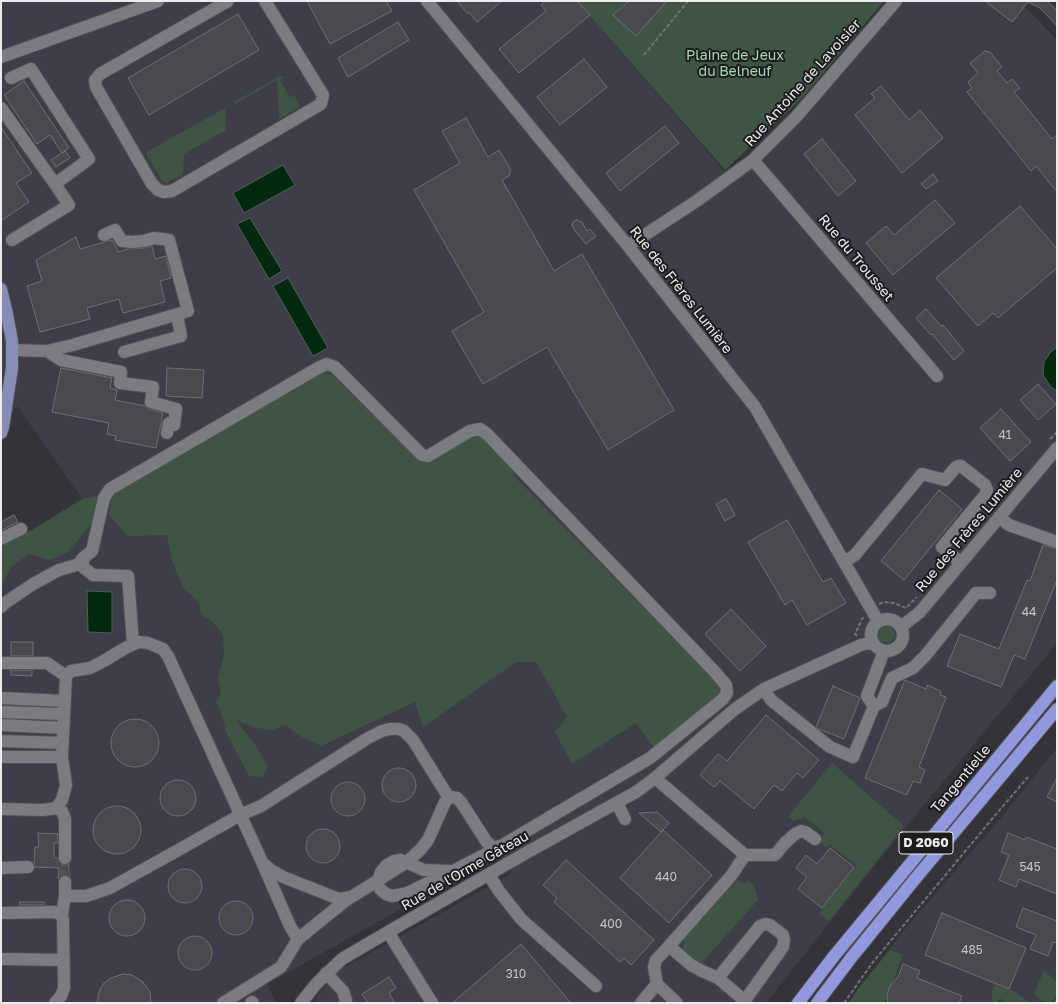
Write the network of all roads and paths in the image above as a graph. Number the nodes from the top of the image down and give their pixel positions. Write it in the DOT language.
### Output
graph roads {
  1 [pos="158,1"];
  2 [pos="228,1"];
  3 [pos="266,1"];
  4 [pos="427,1"];
  5 [pos="688,1"];
  6 [pos="896,1"];
  7 [pos="644,55"];
  8 [pos="1,57"];
  9 [pos="11,78"];
  10 [pos="1,108"];
  11 [pos="753,160"];
  12 [pos="55,184"];
  13 [pos="104,235"];
  14 [pos="12,240"];
  15 [pos="628,246"];
  16 [pos="1,288"];
  17 [pos="176,315"];
  18 [pos="12,350"];
  19 [pos="47,351"];
  20 [pos="124,352"];
  21 [pos="937,376"];
  22 [pos="1,433"];
  23 [pos="167,433"];
  24 [pos="1057,448"];
  25 [pos="999,517"];
  26 [pos="21,529"];
  27 [pos="1,538"];
  28 [pos="1057,542"];
  29 [pos="844,562"];
  30 [pos="961,563"];
  31 [pos="83,564"];
  32 [pos="990,593"];
  33 [pos="1,607"];
  34 [pos="863,614"];
  35 [pos="878,621"];
  36 [pos="901,627"];
  37 [pos="855,634"];
  38 [pos="873,643"];
  39 [pos="133,644"];
  40 [pos="884,651"];
  41 [pos="1,663"];
  42 [pos="66,676"];
  43 [pos="1057,686"];
  44 [pos="764,689"];
  45 [pos="1,698"];
  46 [pos="64,700"];
  47 [pos="874,706"];
  48 [pos="1057,709"];
  49 [pos="1,712"];
  50 [pos="64,714"];
  51 [pos="1,725"];
  52 [pos="63,728"];
  53 [pos="1,741"];
  54 [pos="63,743"];
  55 [pos="1,757"];
  56 [pos="62,758"];
  57 [pos="1028,777"];
  58 [pos="655,778"];
  59 [pos="449,798"];
  60 [pos="617,803"];
  61 [pos="56,808"];
  62 [pos="1,809"];
  63 [pos="240,815"];
  64 [pos="625,819"];
  65 [pos="815,839"];
  66 [pos="501,846"];
  67 [pos="745,854"];
  68 [pos="66,858"];
  69 [pos="262,862"];
  70 [pos="407,862"];
  71 [pos="28,867"];
  72 [pos="1,868"];
  73 [pos="453,871"];
  74 [pos="490,875"];
  75 [pos="378,881"];
  76 [pos="65,882"];
  77 [pos="65,896"];
  78 [pos="352,897"];
  79 [pos="1,913"];
  80 [pos="62,915"];
  81 [pos="388,932"];
  82 [pos="298,939"];
  83 [pos="669,946"];
  84 [pos="1,959"];
  85 [pos="64,960"];
  86 [pos="326,974"];
  87 [pos="718,978"];
  88 [pos="657,984"];
  89 [pos="596,986"];
  90 [pos="1057,1000"];
  91 [pos="57,1002"];
  92 [pos="744,1002"];
  93 [pos="223,1003"];
  94 [pos="301,1003"];
  95 [pos="345,1003"];
  96 [pos="432,1003"];
  97 [pos="641,1003"];
  98 [pos="677,1003"];
  99 [pos="798,1003"];
  100 [pos="817,1003"];
  101 [pos="844,1003"];
  102 [pos="1055,1003"];
  1 -- 8 [label="street"];
  2 -- 3 [label="street"];
  4 -- 15 [label="street, Rue des Frères Lumière"];
  5 -- 7 [label="path"];
  6 -- 11 [label="street, Rue Antoine de Lavoisier"];
  9 -- 12 [label="street"];
  10 -- 12 [label="street"];
  11 -- 15 [label="street, Rue Antoine de Lavoisier"];
  11 -- 21 [label="street, Rue du Trousset"];
  12 -- 14 [label="street"];
  13 -- 17 [label="street"];
  15 -- 29 [label="street, Rue des Frères Lumière"];
  16 -- 18 [label="main road"];
  17 -- 19 [label="street"];
  17 -- 20 [label="street"];
  18 -- 19 [label="street"];
  18 -- 22 [label="main road"];
  19 -- 23 [label="street"];
  24 -- 25 [label="street, Rue des Frères Lumière"];
  25 -- 28 [label="street"];
  25 -- 30 [label="street, Rue des Frères Lumière"];
  26 -- 27 [label="street"];
  29 -- 30 [label="street"];
  29 -- 35 [label="street, Rue des Frères Lumière"];
  30 -- 36 [label="street, Rue des Frères Lumière"];
  31 -- 33 [label="street"];
  31 -- 39 [label="street"];
  31 -- 66 [label="street"];
  32 -- 47 [label="street"];
  34 -- 37 [label="path"];
  35 -- 36 [label="street"];
  35 -- 38 [label="street"];
  36 -- 40 [label="street"];
  38 -- 40 [label="street"];
  38 -- 44 [label="street, Rue de l'Orme Gâteau"];
  39 -- 42 [label="street"];
  39 -- 63 [label="street"];
  40 -- 47 [label="street"];
  41 -- 42 [label="street"];
  42 -- 46 [label="street"];
  43 -- 99 [label="highway, Tangentielle / D 2060"];
  44 -- 47 [label="street"];
  44 -- 58 [label="street, Rue de l'Orme Gâteau"];
  45 -- 46 [label="street"];
  46 -- 50 [label="street"];
  48 -- 100 [label="highway, Tangentielle / D 2060"];
  49 -- 50 [label="street"];
  50 -- 52 [label="street"];
  51 -- 52 [label="street"];
  52 -- 54 [label="street"];
  53 -- 54 [label="street"];
  54 -- 56 [label="street"];
  55 -- 56 [label="street"];
  56 -- 61 [label="street"];
  57 -- 101 [label="path"];
  58 -- 60 [label="street, Rue de l'Orme Gâteau"];
  58 -- 67 [label="street"];
  59 -- 63 [label="street"];
  59 -- 66 [label="street"];
  59 -- 70 [label="street"];
  60 -- 64 [label="street"];
  60 -- 74 [label="street, Rue de l'Orme Gâteau"];
  61 -- 62 [label="street"];
  61 -- 68 [label="street"];
  63 -- 69 [label="street"];
  63 -- 77 [label="street"];
  65 -- 67 [label="street"];
  66 -- 73 [label="street"];
  67 -- 83 [label="street"];
  69 -- 78 [label="street"];
  69 -- 82 [label="street"];
  70 -- 73 [label="street"];
  70 -- 75 [label="street"];
  71 -- 72 [label="street"];
  73 -- 75 [label="street"];
  74 -- 81 [label="street, Rue de l'Orme Gâteau"];
  74 -- 89 [label="street"];
  75 -- 78 [label="street"];
  76 -- 77 [label="street"];
  77 -- 80 [label="street"];
  78 -- 82 [label="street"];
  79 -- 80 [label="street"];
  80 -- 85 [label="street"];
  81 -- 86 [label="street, Rue de l'Orme Gâteau"];
  81 -- 96 [label="street"];
  82 -- 93 [label="street"];
  83 -- 87 [label="street"];
  83 -- 88 [label="street"];
  84 -- 85 [label="street"];
  85 -- 91 [label="street"];
  86 -- 94 [label="street, Rue de l'Orme Gâteau"];
  86 -- 95 [label="street"];
  87 -- 92 [label="street"];
  87 -- 92 [label="street"];
  88 -- 97 [label="street"];
  88 -- 98 [label="street"];
  90 -- 102 [label="path"];
}
